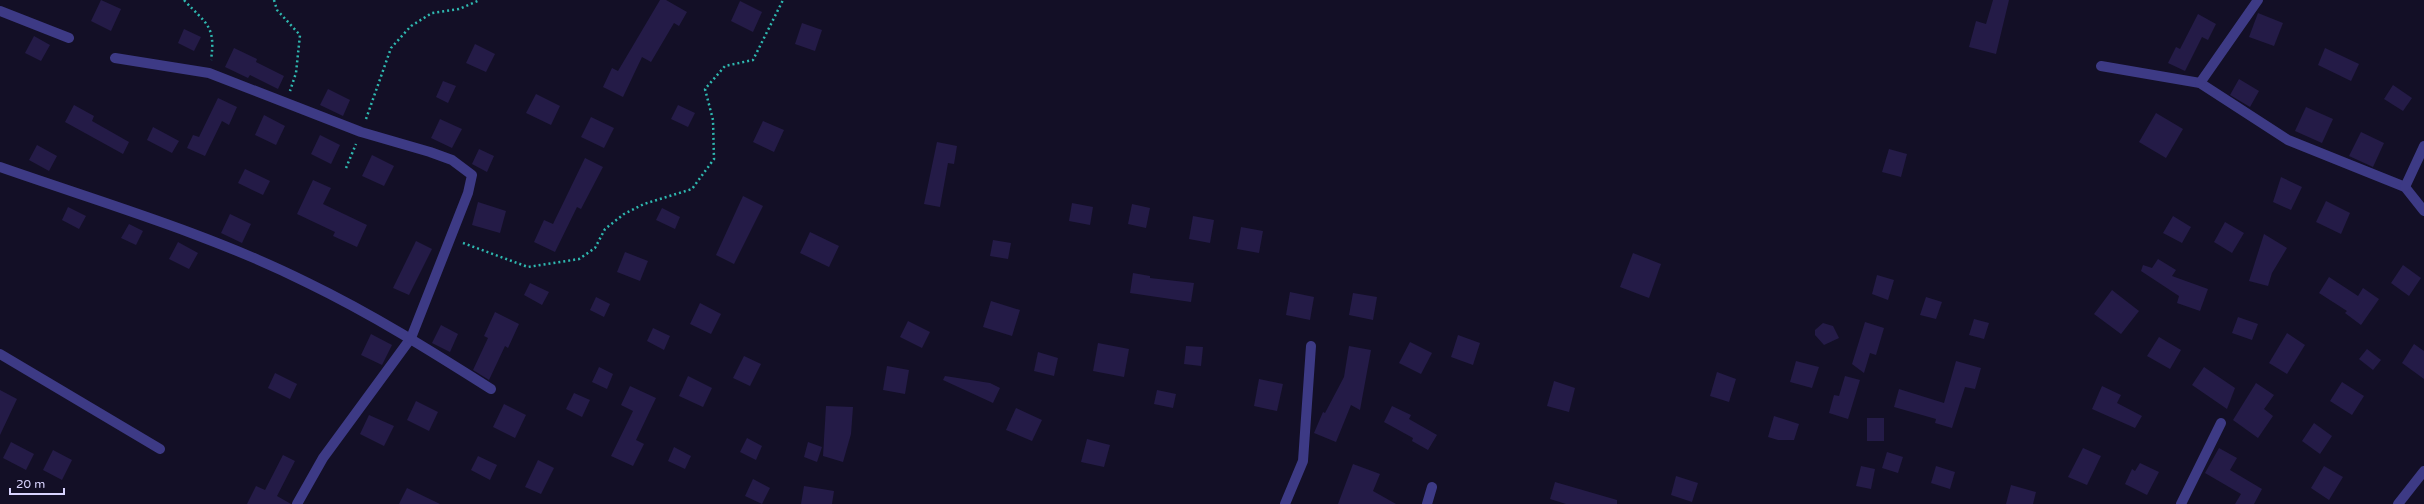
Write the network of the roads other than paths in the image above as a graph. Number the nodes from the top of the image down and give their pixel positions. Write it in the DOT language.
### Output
graph roads {
  1 [pos="2258,0"];
  2 [pos="0,11"];
  3 [pos="69,38"];
  4 [pos="115,58"];
  5 [pos="2101,66"];
  6 [pos="2200,83"];
  7 [pos="2424,146"];
  8 [pos="0,167"];
  9 [pos="2405,188"];
  10 [pos="2424,211"];
  11 [pos="411,338"];
  12 [pos="1311,346"];
  13 [pos="0,354"];
  14 [pos="490,389"];
  15 [pos="2221,422"];
  16 [pos="160,449"];
  17 [pos="2424,471"];
  18 [pos="1432,487"];
  19 [pos="298,504"];
  20 [pos="1285,504"];
  21 [pos="1427,504"];
  22 [pos="2181,504"];
  23 [pos="2398,504"];
  1 -- 6 [label="street"];
  2 -- 3 [label="street"];
  4 -- 11 [label="street"];
  5 -- 6 [label="street"];
  6 -- 9 [label="street"];
  7 -- 9 [label="street"];
  8 -- 11 [label="street"];
  9 -- 10 [label="street"];
  11 -- 14 [label="street"];
  11 -- 19 [label="street"];
  12 -- 20 [label="street"];
  13 -- 16 [label="street"];
  15 -- 22 [label="street"];
  17 -- 23 [label="street"];
  18 -- 21 [label="street"];
}
